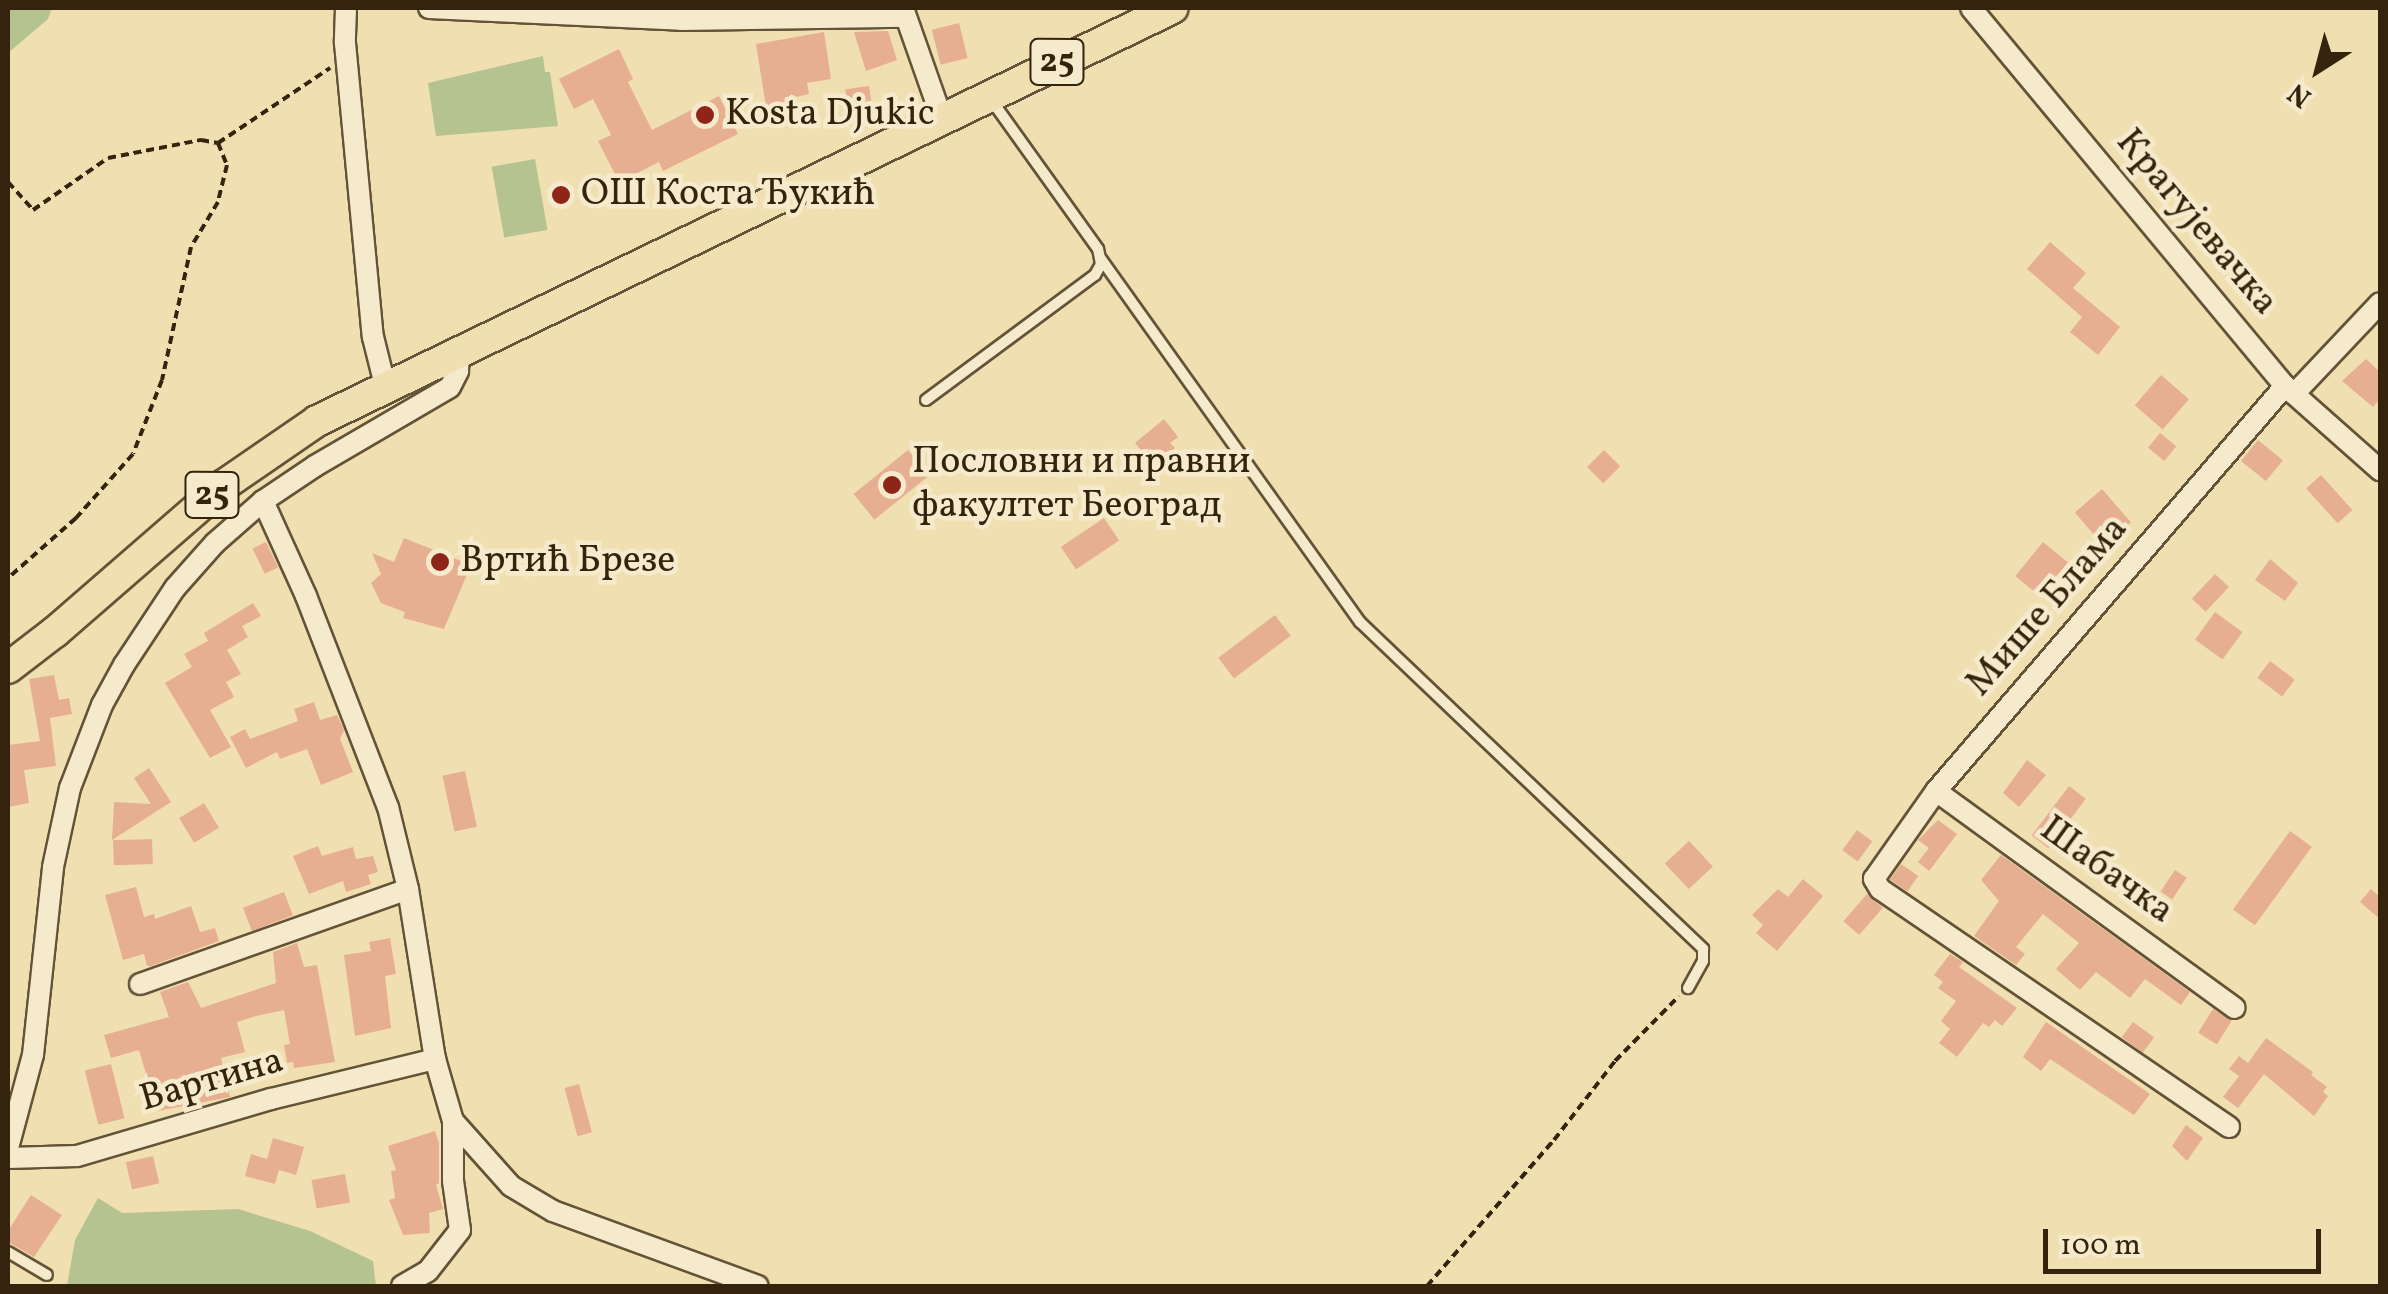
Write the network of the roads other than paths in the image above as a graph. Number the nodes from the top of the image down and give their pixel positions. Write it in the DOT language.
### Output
graph roads {
  1 [pos="346,8"];
  2 [pos="430,8"];
  3 [pos="1173,8"];
  4 [pos="1971,8"];
  5 [pos="526,10"];
  6 [pos="904,12"];
  7 [pos="681,14"];
  8 [pos="989,96"];
  9 [pos="942,118"];
  10 [pos="1102,259"];
  11 [pos="2380,303"];
  12 [pos="460,352"];
  13 [pos="385,386"];
  14 [pos="2289,390"];
  15 [pos="926,400"];
  16 [pos="2380,470"];
  17 [pos="263,501"];
  18 [pos="10,666"];
  19 [pos="1936,791"];
  20 [pos="408,888"];
  21 [pos="140,984"];
  22 [pos="1688,988"];
  23 [pos="2235,1008"];
  24 [pos="435,1060"];
  25 [pos="453,1121"];
  26 [pos="2229,1127"];
  27 [pos="8,1148"];
  28 [pos="8,1158"];
  29 [pos="8,1252"];
  30 [pos="47,1275"];
  31 [pos="703,1277"];
  32 [pos="402,1286"];
  33 [pos="758,1286"];
  1 -- 13 [label="street"];
  2 -- 5 [label="street"];
  3 -- 8 [label="main road, 25"];
  4 -- 14 [label="street, Крагујевачка"];
  5 -- 7 [label="street"];
  6 -- 7 [label="street"];
  6 -- 9 [label="street"];
  8 -- 9 [label="main road, 25"];
  8 -- 10 [label="lane"];
  9 -- 12 [label="main road, 25"];
  10 -- 15 [label="lane"];
  10 -- 22 [label="lane"];
  11 -- 14 [label="street, Мише Блама"];
  12 -- 13 [label="main road, 25"];
  12 -- 17 [label="street"];
  13 -- 18 [label="main road, 25"];
  14 -- 16 [label="street, Крагујевачка"];
  14 -- 19 [label="street, Мише Блама"];
  17 -- 20 [label="street"];
  17 -- 27 [label="street"];
  19 -- 23 [label="street, Шабачка"];
  19 -- 26 [label="street, Мише Блама"];
  20 -- 21 [label="street"];
  20 -- 24 [label="street"];
  24 -- 25 [label="street"];
  24 -- 28 [label="street, Вартина"];
  25 -- 31 [label="street"];
  25 -- 32 [label="street"];
  29 -- 30 [label="lane"];
  31 -- 33 [label="street"];
}
